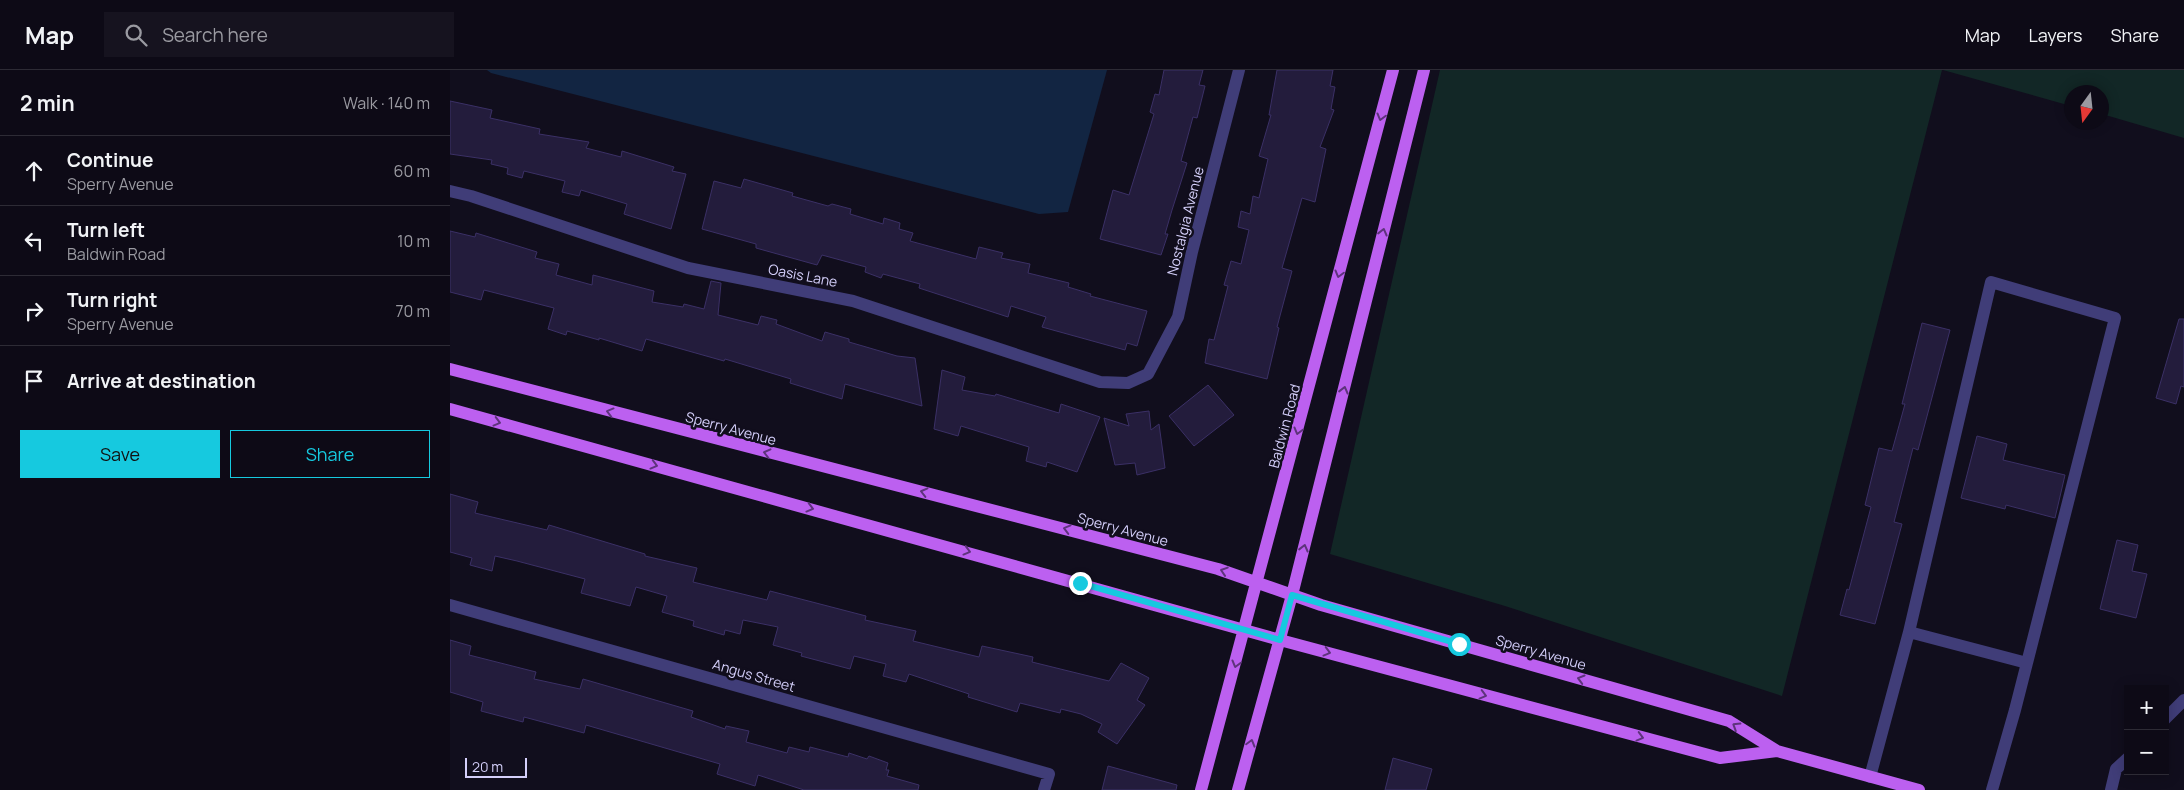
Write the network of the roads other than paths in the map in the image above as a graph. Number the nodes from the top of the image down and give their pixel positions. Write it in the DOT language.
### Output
graph roads {
  1 [pos="1239,70"];
  2 [pos="1394,70"];
  3 [pos="1424,70"];
  4 [pos="450,191"];
  5 [pos="450,369"];
  6 [pos="1148,374"];
  7 [pos="450,409"];
  8 [pos="1258,583"];
  9 [pos="1292,595"];
  10 [pos="450,604"];
  11 [pos="1245,630"];
  12 [pos="1909,632"];
  13 [pos="1280,640"];
  14 [pos="2027,663"];
  15 [pos="2184,700"];
  16 [pos="2169,715"];
  17 [pos="1777,752"];
  18 [pos="2124,762"];
  19 [pos="1870,777"];
  20 [pos="1044,790"];
  21 [pos="1201,790"];
  22 [pos="1238,790"];
  23 [pos="1919,790"];
  24 [pos="1992,790"];
  25 [pos="2111,790"];
  1 -- 6 [label="street, Nostalgia Avenue"];
  2 -- 8 [label="main road, Baldwin Road, one-way"];
  9 -- 3 [label="main road, one-way"];
  4 -- 6 [label="street, Oasis Lane"];
  8 -- 5 [label="main road, Sperry Avenue, one-way"];
  7 -- 11 [label="main road, Sperry Avenue, one-way"];
  8 -- 9 [label="main road, Sperry Avenue"];
  8 -- 11 [label="main road, Baldwin Road"];
  9 -- 13 [label="main road"];
  17 -- 9 [label="main road, Sperry Avenue, one-way"];
  10 -- 20 [label="street, Angus Street"];
  11 -- 13 [label="main road, Sperry Avenue"];
  11 -- 21 [label="main road, Baldwin Road, one-way"];
  12 -- 14 [label="street"];
  12 -- 14 [label="street"];
  12 -- 19 [label="street"];
  13 -- 17 [label="main road, Sperry Avenue, one-way"];
  22 -- 13 [label="main road, one-way"];
  14 -- 24 [label="street"];
  15 -- 16 [label="street"];
  17 -- 19 [label="main road, Sperry Avenue"];
  18 -- 25 [label="street"];
  19 -- 23 [label="main road, Sperry Avenue"];
}
